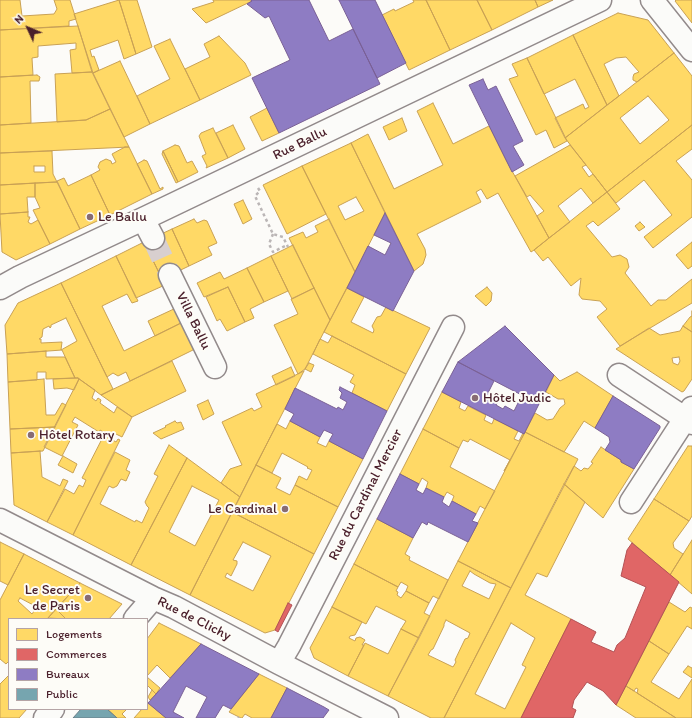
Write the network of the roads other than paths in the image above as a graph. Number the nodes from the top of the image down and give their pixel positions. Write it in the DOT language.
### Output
graph roads {
  1 [pos="600,0"];
  2 [pos="652,0"];
  3 [pos="692,50"];
  4 [pos="143,219"];
  5 [pos="153,238"];
  6 [pos="170,275"];
  7 [pos="0,288"];
  8 [pos="453,327"];
  9 [pos="215,367"];
  10 [pos="619,375"];
  11 [pos="690,417"];
  12 [pos="631,502"];
  13 [pos="0,520"];
  14 [pos="153,598"];
  15 [pos="136,618"];
  16 [pos="279,663"];
  17 [pos="52,710"];
  18 [pos="45,718"];
  19 [pos="387,718"];
  1 -- 4 [label="street, Rue Ballu"];
  2 -- 3 [label="street"];
  4 -- 5 [label="street"];
  4 -- 7 [label="street, Rue Ballu"];
  6 -- 9 [label="street, Villa Ballu"];
  8 -- 16 [label="street, Rue du Cardinal Mercier"];
  10 -- 11 [label="street"];
  11 -- 12 [label="street"];
  13 -- 14 [label="street, Rue de Clichy"];
  14 -- 15 [label="street"];
  14 -- 16 [label="street, Rue de Clichy"];
  16 -- 19 [label="street, Rue de Clichy"];
  17 -- 18 [label="street"];
}
